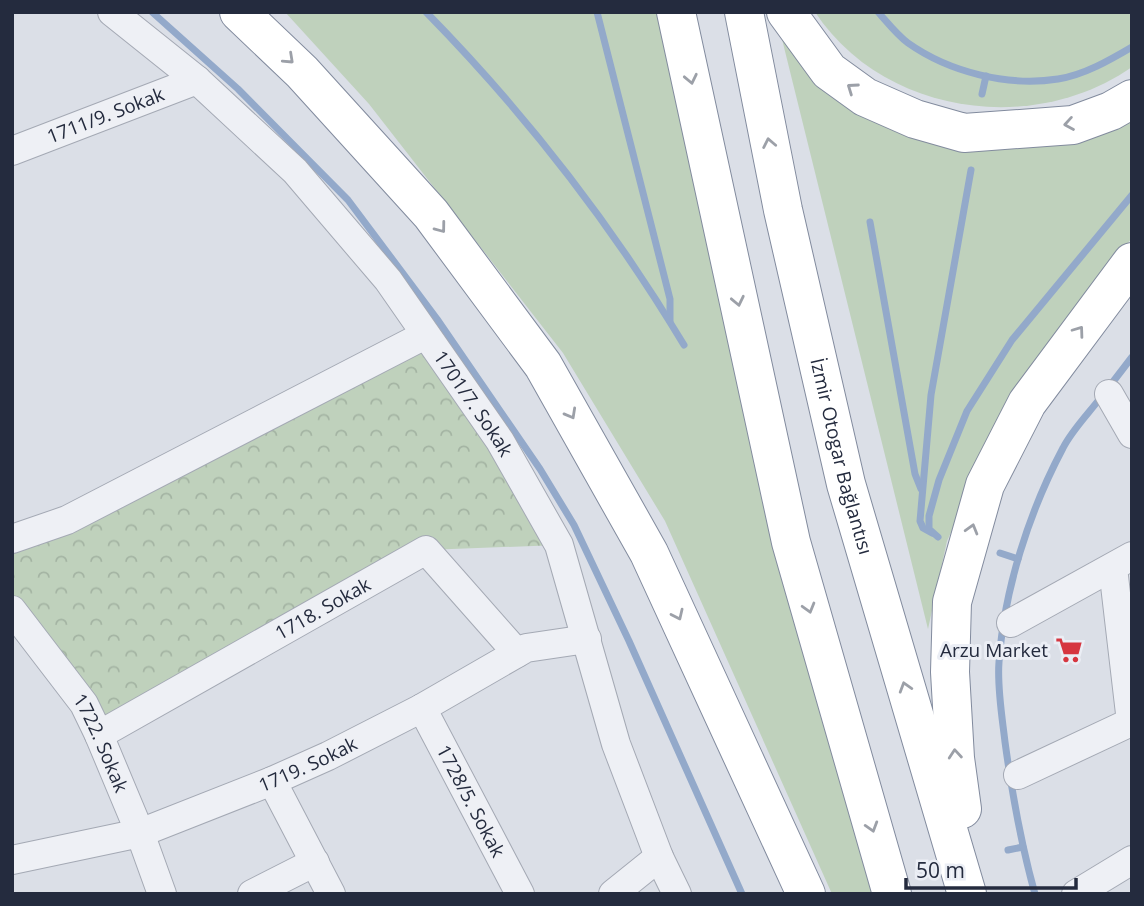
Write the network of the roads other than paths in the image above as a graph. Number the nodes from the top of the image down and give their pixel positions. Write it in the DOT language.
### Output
graph roads {
  1 [pos="112,12"];
  2 [pos="239,12"];
  3 [pos="676,12"];
  4 [pos="744,12"];
  5 [pos="786,12"];
  6 [pos="197,80"];
  7 [pos="1132,99"];
  8 [pos="12,151"];
  9 [pos="1132,261"];
  10 [pos="425,335"];
  11 [pos="1109,394"];
  12 [pos="1132,434"];
  13 [pos="12,539"];
  14 [pos="1122,562"];
  15 [pos="12,610"];
  16 [pos="1011,623"];
  17 [pos="587,639"];
  18 [pos="517,653"];
  19 [pos="422,708"];
  20 [pos="1131,722"];
  21 [pos="99,735"];
  22 [pos="1017,775"];
  23 [pos="272,781"];
  24 [pos="140,833"];
  25 [pos="659,857"];
  26 [pos="12,860"];
  27 [pos="1132,860"];
  28 [pos="315,862"];
  29 [pos="162,894"];
  30 [pos="252,894"];
  31 [pos="331,894"];
  32 [pos="520,894"];
  33 [pos="613,894"];
  34 [pos="677,894"];
  35 [pos="806,894"];
  36 [pos="892,894"];
  37 [pos="967,894"];
  38 [pos="976,894"];
  39 [pos="1076,894"];
  1 -- 6 [label="street, 1701/7. Sokak"];
  2 -- 35 [label="highway, one-way"];
  3 -- 36 [label="highway, one-way"];
  37 -- 4 [label="highway, İzmir Otogar Bağlantısı, one-way"];
  7 -- 5 [label="highway, one-way"];
  6 -- 8 [label="street, 1711/9. Sokak"];
  6 -- 10 [label="street, 1701/7. Sokak"];
  38 -- 9 [label="highway, one-way"];
  10 -- 13 [label="street"];
  10 -- 17 [label="street, 1701/7. Sokak"];
  11 -- 12 [label="street"];
  14 -- 16 [label="street"];
  14 -- 20 [label="street"];
  15 -- 21 [label="street, 1722. Sokak"];
  17 -- 18 [label="street, 1719. Sokak"];
  17 -- 25 [label="street, 1701/7. Sokak"];
  18 -- 19 [label="street, 1719. Sokak"];
  18 -- 21 [label="street, 1718. Sokak"];
  19 -- 23 [label="street, 1719. Sokak"];
  19 -- 32 [label="street, 1728/5. Sokak"];
  20 -- 22 [label="street"];
  21 -- 24 [label="street, 1722. Sokak"];
  23 -- 24 [label="street, 1719. Sokak"];
  23 -- 28 [label="street"];
  24 -- 26 [label="street, 1719. Sokak"];
  24 -- 29 [label="street, 1722. Sokak"];
  25 -- 33 [label="street"];
  25 -- 34 [label="street, 1701/7. Sokak"];
  27 -- 39 [label="street"];
  28 -- 30 [label="street"];
  28 -- 31 [label="street"];
}
